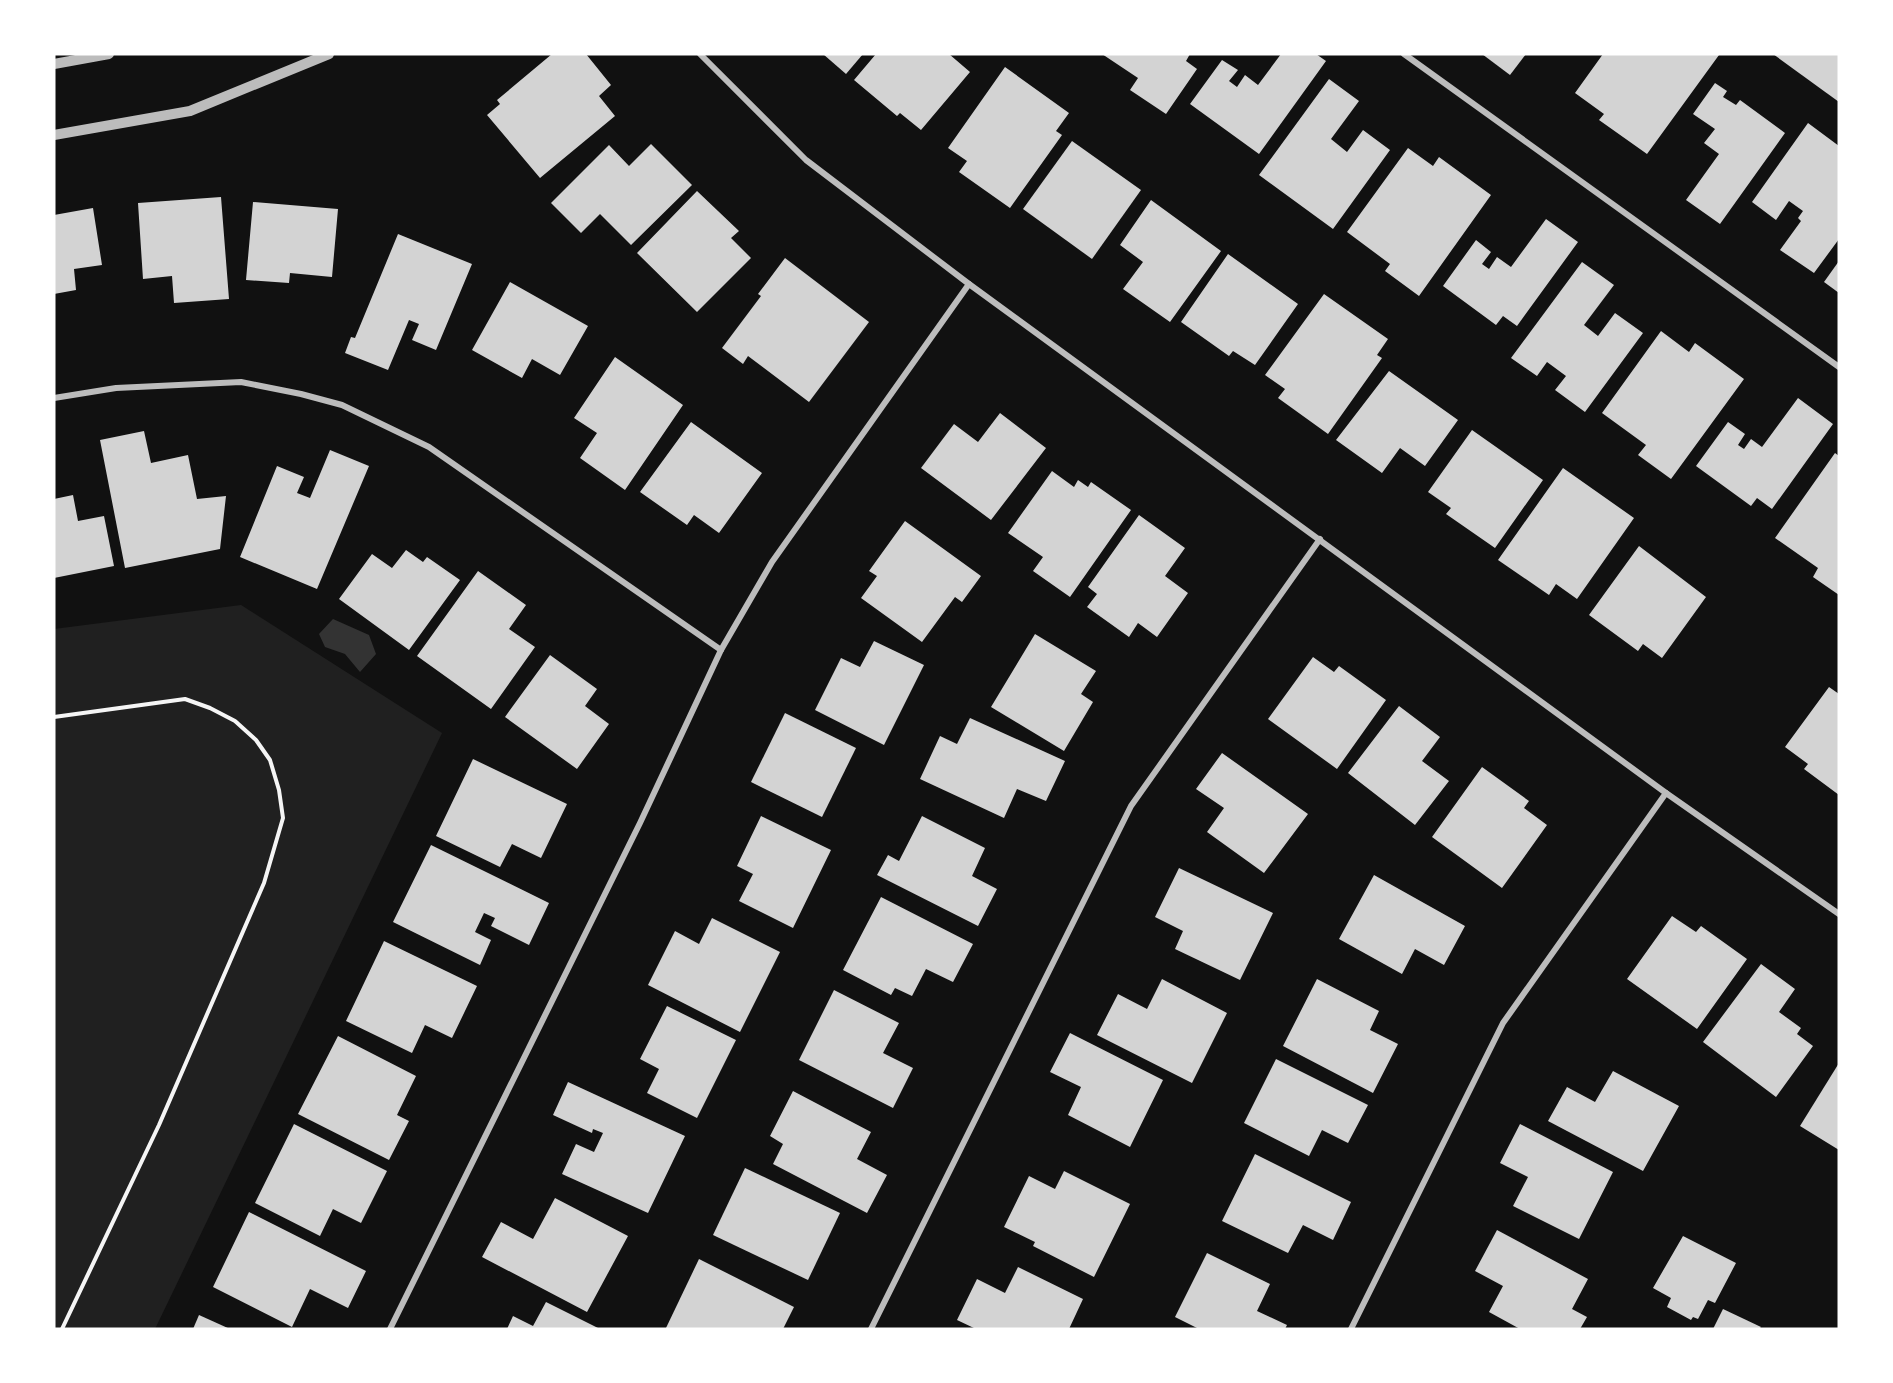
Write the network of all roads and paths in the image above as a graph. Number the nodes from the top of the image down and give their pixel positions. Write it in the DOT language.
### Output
graph roads {
  1 [pos="109,54"];
  2 [pos="329,54"];
  3 [pos="700,54"];
  4 [pos="1404,54"];
  5 [pos="54,64"];
  6 [pos="54,135"];
  7 [pos="969,284"];
  8 [pos="1839,367"];
  9 [pos="54,398"];
  10 [pos="1320,539"];
  11 [pos="721,650"];
  12 [pos="54,717"];
  13 [pos="1666,793"];
  14 [pos="1839,914"];
  15 [pos="62,1329"];
  16 [pos="390,1329"];
  17 [pos="871,1329"];
  18 [pos="1351,1329"];
  1 -- 5 [label="street"];
  2 -- 6 [label="street"];
  3 -- 7 [label="street"];
  4 -- 8 [label="street"];
  7 -- 10 [label="street"];
  7 -- 11 [label="street"];
  9 -- 11 [label="street"];
  10 -- 13 [label="street"];
  10 -- 17 [label="street"];
  11 -- 16 [label="street"];
  12 -- 15 [label="path"];
  13 -- 14 [label="street"];
  13 -- 18 [label="street"];
}
